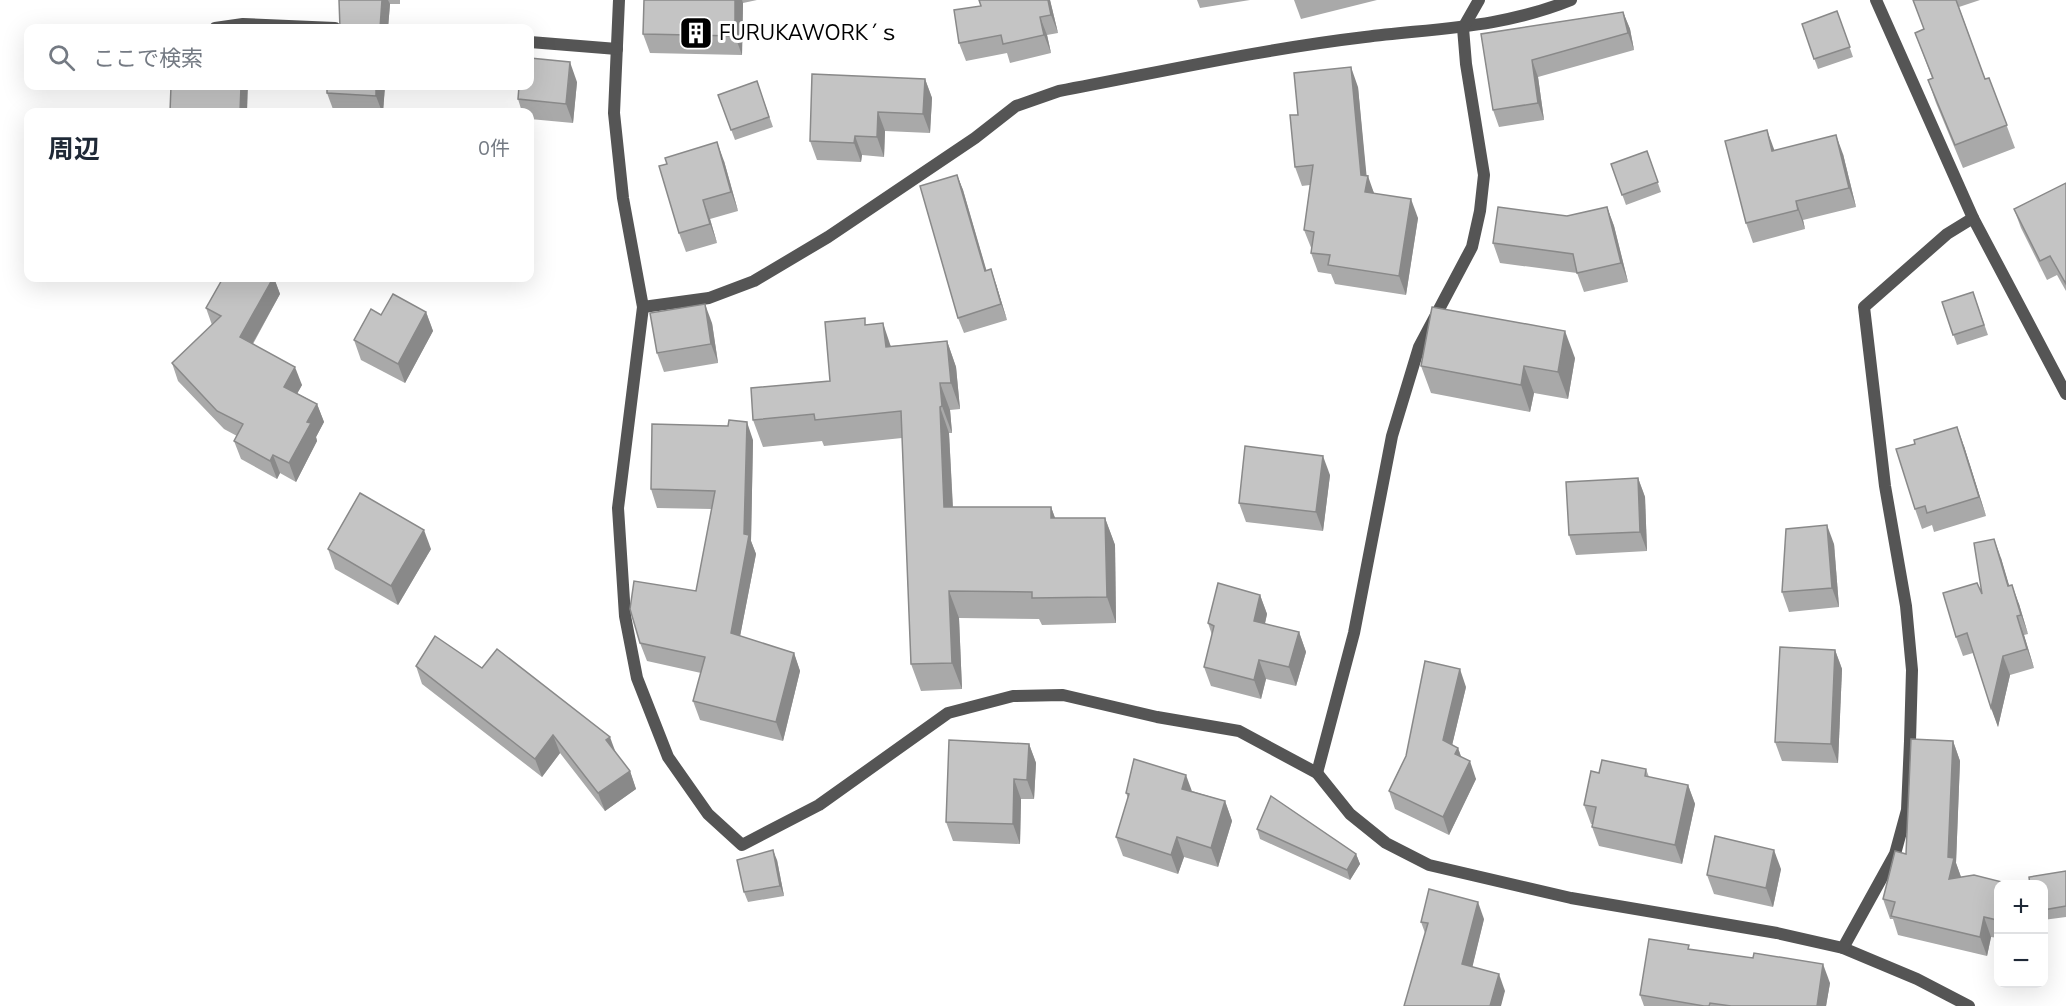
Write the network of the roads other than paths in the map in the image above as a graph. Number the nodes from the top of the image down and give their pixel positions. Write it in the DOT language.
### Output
graph roads {
  1 [pos="619,0"];
  2 [pos="1479,0"];
  3 [pos="1571,0"];
  4 [pos="1876,0"];
  5 [pos="1463,28"];
  6 [pos="534,42"];
  7 [pos="617,49"];
  8 [pos="1973,218"];
  9 [pos="643,307"];
  10 [pos="2066,394"];
  11 [pos="1317,773"];
  12 [pos="1843,948"];
  13 [pos="1969,1006"];
  1 -- 7 [label="street"];
  2 -- 5 [label="street"];
  3 -- 5 [label="street"];
  4 -- 8 [label="street"];
  5 -- 9 [label="street"];
  5 -- 11 [label="street"];
  6 -- 7 [label="street"];
  7 -- 9 [label="street"];
  8 -- 10 [label="street"];
  8 -- 12 [label="street"];
  9 -- 11 [label="street"];
  11 -- 12 [label="street"];
  12 -- 13 [label="street"];
}
